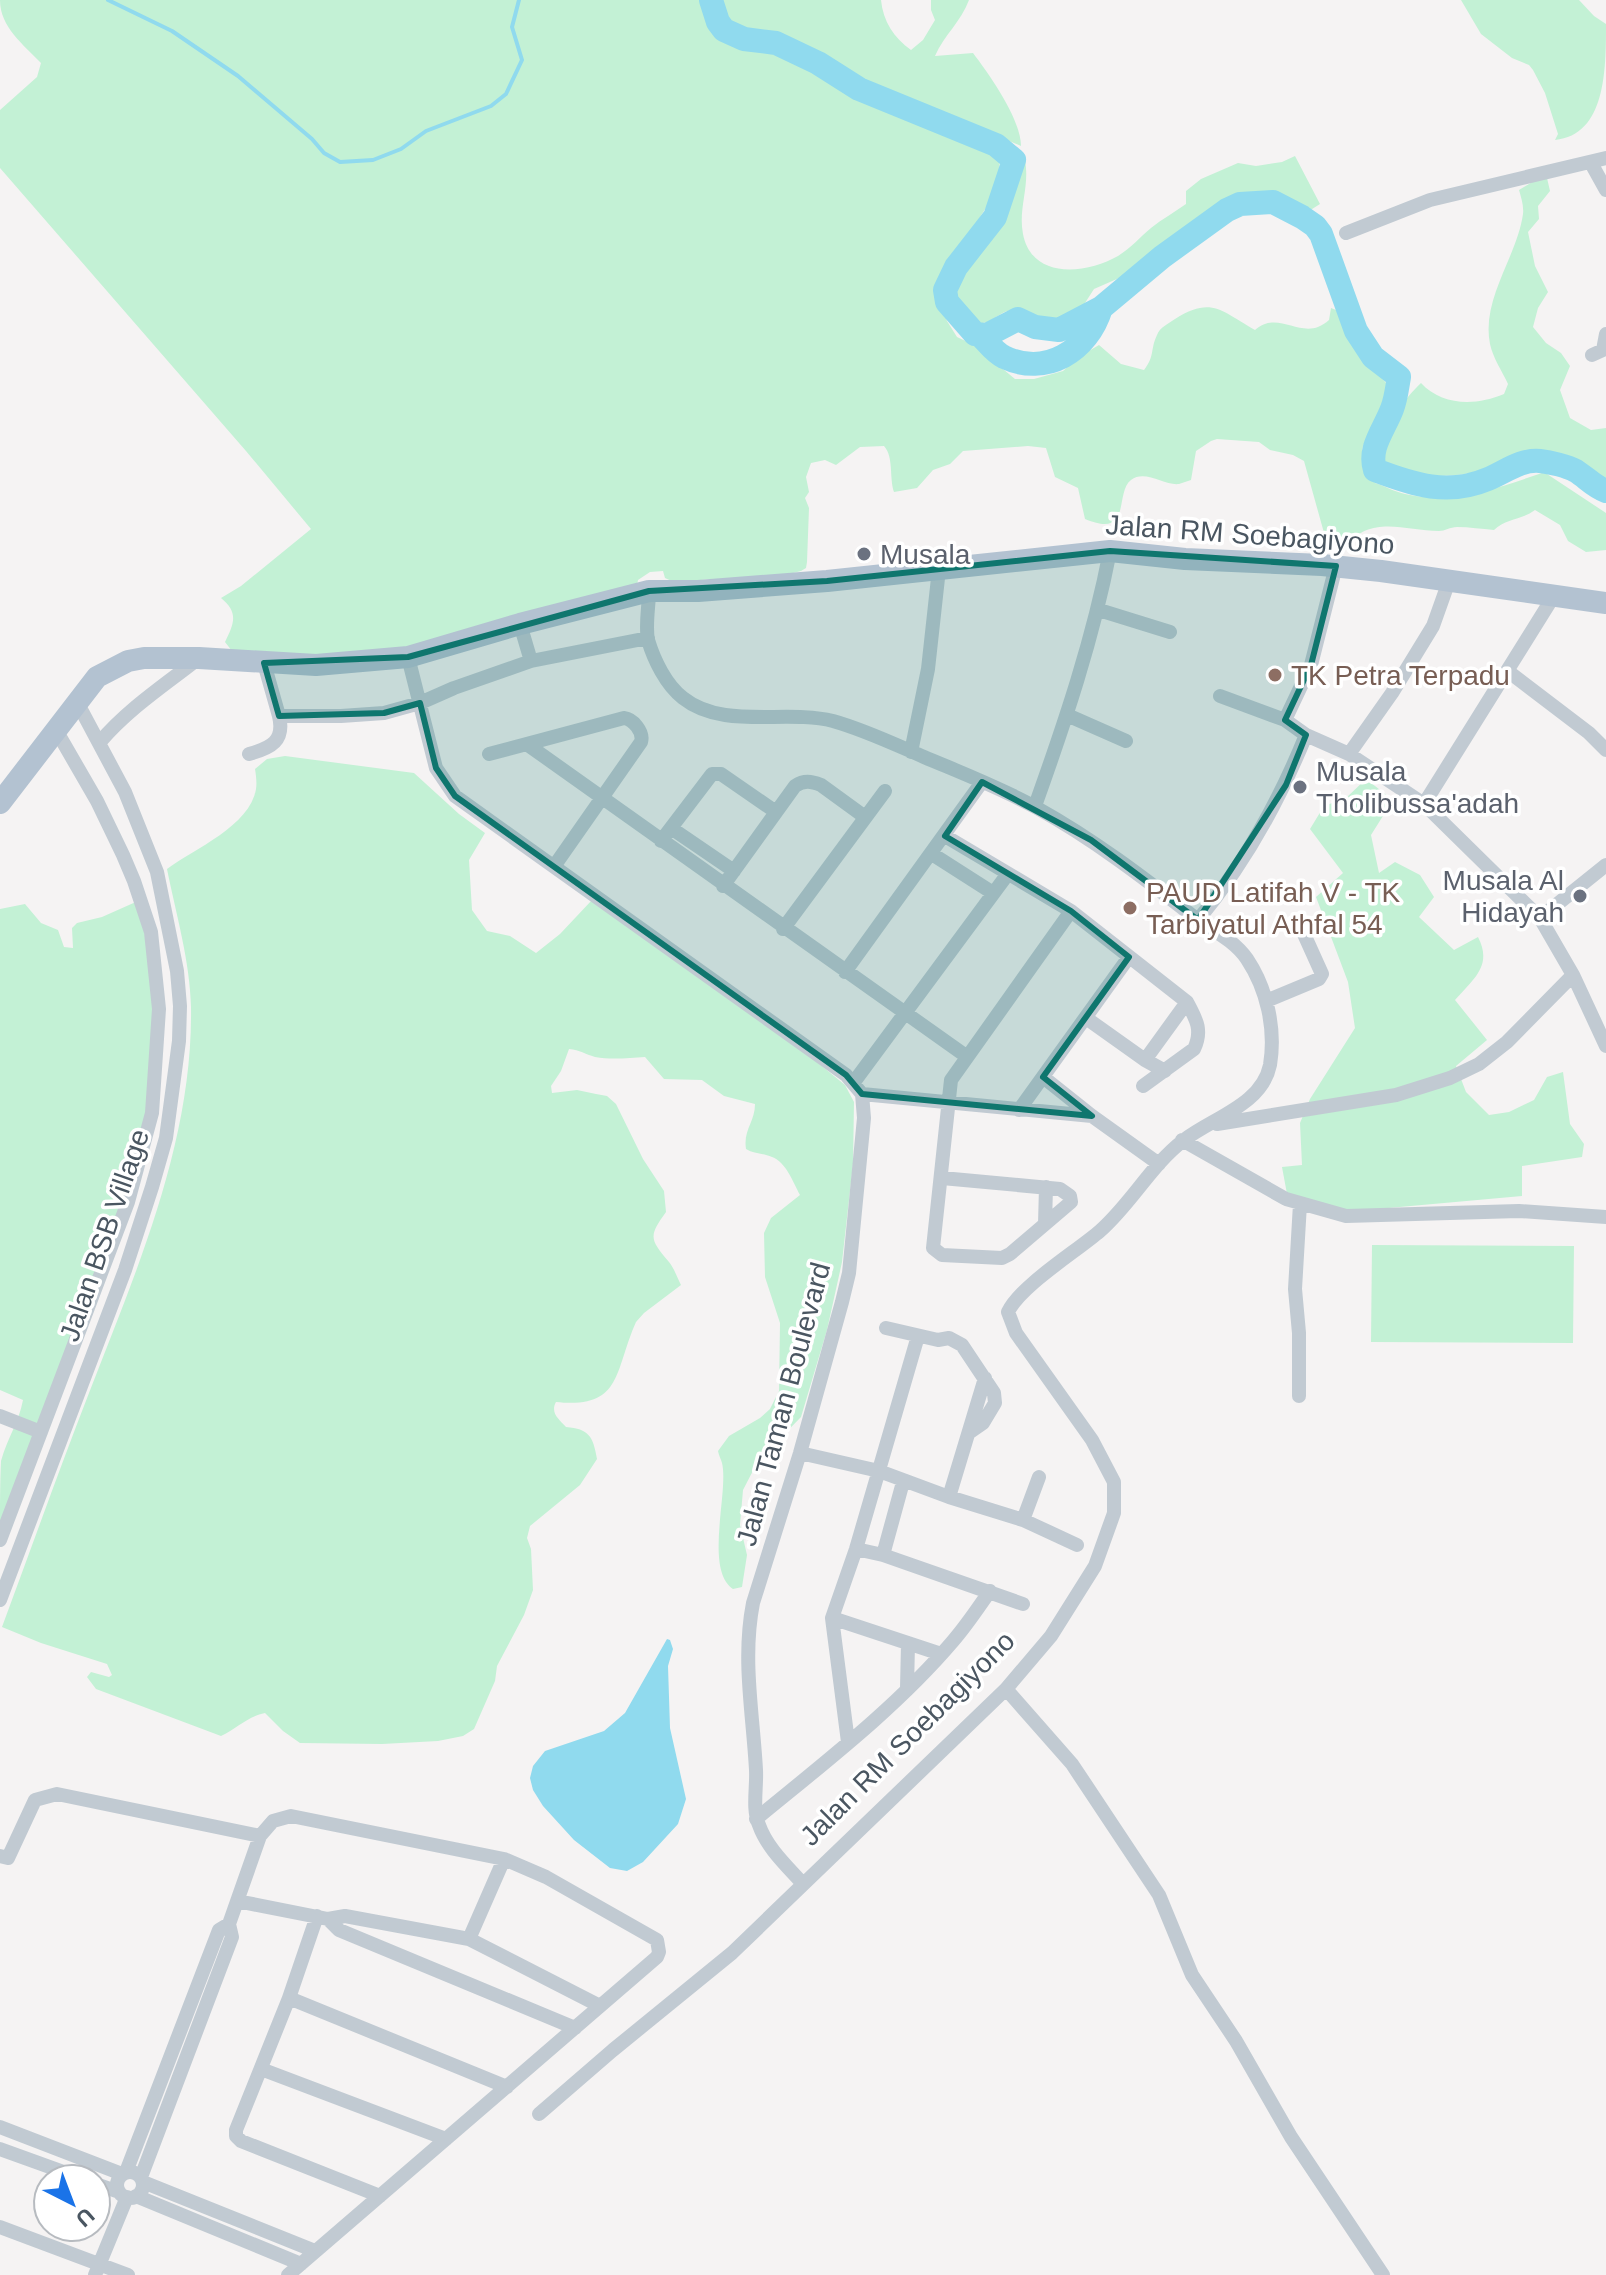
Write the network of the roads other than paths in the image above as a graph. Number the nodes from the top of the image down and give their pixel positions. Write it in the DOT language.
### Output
graph roads {
  1 [pos="1606,158"];
  2 [pos="1591,163"];
  3 [pos="1606,190"];
  4 [pos="1346,233"];
  5 [pos="1606,334"];
  6 [pos="1600,354"];
  7 [pos="1110,551"];
  8 [pos="1336,566"];
  9 [pos="939,569"];
  10 [pos="1449,581"];
  11 [pos="649,591"];
  12 [pos="1555,594"];
  13 [pos="1606,603"];
  14 [pos="1099,610"];
  15 [pos="520,624"];
  16 [pos="1170,632"];
  17 [pos="648,638"];
  18 [pos="408,657"];
  19 [pos="199,658"];
  20 [pos="531,661"];
  21 [pos="264,663"];
  22 [pos="1509,672"];
  23 [pos="1220,696"];
  24 [pos="77,702"];
  25 [pos="420,703"];
  26 [pos="1067,715"];
  27 [pos="279,716"];
  28 [pos="1285,720"];
  29 [pos="56,730"];
  30 [pos="1306,735"];
  31 [pos="1126,741"];
  32 [pos="100,742"];
  33 [pos="528,745"];
  34 [pos="1606,750"];
  35 [pos="911,752"];
  36 [pos="249,754"];
  37 [pos="489,754"];
  38 [pos="1349,754"];
  39 [pos="982,782"];
  40 [pos="885,791"];
  41 [pos="601,798"];
  42 [pos="0,803"];
  43 [pos="1424,804"];
  44 [pos="1035,806"];
  45 [pos="776,812"];
  46 [pos="865,817"];
  47 [pos="671,828"];
  48 [pos="945,836"];
  49 [pos="661,841"];
  50 [pos="932,854"];
  51 [pos="555,865"];
  52 [pos="1606,865"];
  53 [pos="734,871"];
  54 [pos="1007,875"];
  55 [pos="723,886"];
  56 [pos="993,893"];
  57 [pos="1071,911"];
  58 [pos="1540,918"];
  59 [pos="1198,920"];
  60 [pos="1299,923"];
  61 [pos="783,929"];
  62 [pos="1129,957"];
  63 [pos="845,972"];
  64 [pos="1573,975"];
  65 [pos="1266,1001"];
  66 [pos="1187,1002"];
  67 [pos="904,1014"];
  68 [pos="1086,1018"];
  69 [pos="1606,1046"];
  70 [pos="966,1056"];
  71 [pos="1145,1060"];
  72 [pos="1165,1071"];
  73 [pos="1043,1077"];
  74 [pos="1143,1086"];
  75 [pos="858,1088"];
  76 [pos="948,1104"];
  77 [pos="1019,1110"];
  78 [pos="1092,1116"];
  79 [pos="1206,1125"];
  80 [pos="1182,1140"];
  81 [pos="1159,1164"];
  82 [pos="942,1178"];
  83 [pos="1046,1187"];
  84 [pos="1300,1204"];
  85 [pos="1606,1217"];
  86 [pos="1045,1224"];
  87 [pos="886,1328"];
  88 [pos="918,1336"];
  89 [pos="1299,1396"];
  90 [pos="0,1416"];
  91 [pos="41,1432"];
  92 [pos="800,1453"];
  93 [pos="879,1471"];
  94 [pos="1039,1477"];
  95 [pos="903,1482"];
  96 [pos="949,1497"];
  97 [pos="1023,1520"];
  98 [pos="0,1540"];
  99 [pos="1077,1545"];
  100 [pos="856,1549"];
  101 [pos="883,1555"];
  102 [pos="990,1591"];
  103 [pos="0,1600"];
  104 [pos="1023,1604"];
  105 [pos="832,1618"];
  106 [pos="908,1644"];
  107 [pos="941,1654"];
  108 [pos="907,1688"];
  109 [pos="1006,1689"];
  110 [pos="848,1742"];
  111 [pos="756,1819"];
  112 [pos="260,1836"];
  113 [pos="0,1856"];
  114 [pos="504,1859"];
  115 [pos="803,1884"];
  116 [pos="237,1901"];
  117 [pos="322,1918"];
  118 [pos="229,1924"];
  119 [pos="469,1939"];
  120 [pos="289,1998"];
  121 [pos="600,2006"];
  122 [pos="575,2028"];
  123 [pos="261,2069"];
  124 [pos="507,2087"];
  125 [pos="539,2114"];
  126 [pos="0,2127"];
  127 [pos="446,2139"];
  128 [pos="0,2149"];
  129 [pos="39,2163"];
  130 [pos="124,2173"];
  131 [pos="112,2186"];
  132 [pos="133,2189"];
  133 [pos="380,2196"];
  134 [pos="0,2227"];
  135 [pos="315,2251"];
  136 [pos="301,2264"];
  137 [pos="97,2270"];
  138 [pos="128,2275"];
  139 [pos="288,2275"];
  140 [pos="1383,2275"];
  1 -- 2 [label="street"];
  2 -- 3 [label="street"];
  2 -- 4 [label="street"];
  5 -- 6 [label="street"];
  7 -- 8 [label="main road, Jalan RM Soebagiyono"];
  7 -- 9 [label="main road, Jalan RM Soebagiyono"];
  7 -- 14 [label="street"];
  8 -- 10 [label="main road, Jalan RM Soebagiyono"];
  8 -- 28 [label="street"];
  9 -- 11 [label="main road, Jalan RM Soebagiyono"];
  9 -- 35 [label="street"];
  10 -- 12 [label="main road, Jalan RM Soebagiyono"];
  10 -- 38 [label="street"];
  11 -- 15 [label="main road, Jalan RM Soebagiyono"];
  11 -- 17 [label="street, Jalan RM Soebagiyono"];
  12 -- 13 [label="main road, Jalan RM Soebagiyono"];
  12 -- 22 [label="street"];
  14 -- 16 [label="street"];
  14 -- 26 [label="street"];
  15 -- 18 [label="main road, Jalan RM Soebagiyono"];
  15 -- 20 [label="street"];
  17 -- 20 [label="street"];
  17 -- 35 [label="street, Jalan RM Soebagiyono"];
  18 -- 21 [label="main road, Jalan RM Soebagiyono"];
  18 -- 25 [label="street"];
  19 -- 21 [label="main road, Jalan RM Soebagiyono"];
  19 -- 24 [label="main road, Jalan RM Soebagiyono"];
  19 -- 32 [label="street"];
  20 -- 25 [label="street"];
  21 -- 27 [label="street"];
  22 -- 34 [label="street"];
  22 -- 43 [label="street"];
  23 -- 28 [label="street"];
  24 -- 29 [label="main road, Jalan RM Soebagiyono"];
  24 -- 32 [label="street, Jalan BSB Village"];
  25 -- 27 [label="street"];
  25 -- 51 [label="street"];
  26 -- 31 [label="street"];
  26 -- 44 [label="street"];
  27 -- 36 [label="street"];
  28 -- 30 [label="street"];
  29 -- 42 [label="main road, Jalan RM Soebagiyono"];
  29 -- 91 [label="street"];
  30 -- 38 [label="street"];
  30 -- 59 [label="street"];
  32 -- 103 [label="street, Jalan BSB Village"];
  33 -- 37 [label="street"];
  33 -- 41 [label="street"];
  33 -- 41 [label="street"];
  35 -- 39 [label="street, Jalan RM Soebagiyono"];
  38 -- 43 [label="street"];
  39 -- 44 [label="street, Jalan RM Soebagiyono"];
  39 -- 48 [label="street"];
  40 -- 46 [label="street"];
  41 -- 49 [label="street"];
  41 -- 51 [label="street"];
  43 -- 58 [label="street"];
  44 -- 59 [label="street, Jalan RM Soebagiyono"];
  45 -- 46 [label="street"];
  45 -- 47 [label="street"];
  45 -- 53 [label="street"];
  46 -- 61 [label="street"];
  47 -- 49 [label="street"];
  47 -- 53 [label="street"];
  48 -- 50 [label="street"];
  48 -- 54 [label="street"];
  49 -- 55 [label="street"];
  50 -- 56 [label="street"];
  50 -- 63 [label="street"];
  51 -- 75 [label="street"];
  52 -- 58 [label="street"];
  53 -- 55 [label="street"];
  54 -- 56 [label="street"];
  54 -- 57 [label="street"];
  55 -- 61 [label="street"];
  56 -- 67 [label="street"];
  57 -- 62 [label="street"];
  57 -- 70 [label="street"];
  58 -- 64 [label="street"];
  59 -- 65 [label="street, Jalan RM Soebagiyono"];
  60 -- 65 [label="street"];
  61 -- 63 [label="street"];
  62 -- 66 [label="street"];
  62 -- 68 [label="street"];
  63 -- 67 [label="street"];
  64 -- 69 [label="street"];
  64 -- 79 [label="street"];
  65 -- 79 [label="street, Jalan RM Soebagiyono"];
  66 -- 71 [label="street"];
  66 -- 72 [label="street"];
  67 -- 70 [label="street"];
  67 -- 75 [label="street"];
  68 -- 71 [label="street"];
  68 -- 73 [label="street"];
  70 -- 76 [label="street"];
  71 -- 72 [label="street"];
  72 -- 74 [label="street"];
  73 -- 77 [label="street"];
  73 -- 78 [label="street"];
  75 -- 76 [label="street"];
  75 -- 92 [label="street, Jalan Taman Boulevard"];
  76 -- 77 [label="street"];
  76 -- 82 [label="street"];
  77 -- 78 [label="street"];
  78 -- 81 [label="street"];
  79 -- 80 [label="street, Jalan RM Soebagiyono"];
  80 -- 81 [label="street, Jalan RM Soebagiyono"];
  80 -- 84 [label="street"];
  81 -- 109 [label="street, Jalan RM Soebagiyono"];
  82 -- 83 [label="street"];
  82 -- 86 [label="street"];
  83 -- 86 [label="street"];
  83 -- 86 [label="street"];
  84 -- 85 [label="street"];
  84 -- 89 [label="street"];
  87 -- 88 [label="street"];
  88 -- 93 [label="street"];
  88 -- 96 [label="street"];
  90 -- 91 [label="street"];
  91 -- 98 [label="street"];
  92 -- 93 [label="street"];
  92 -- 111 [label="street, Jalan Taman Boulevard"];
  93 -- 95 [label="street"];
  93 -- 100 [label="street"];
  94 -- 97 [label="street"];
  95 -- 96 [label="street"];
  95 -- 101 [label="street"];
  96 -- 97 [label="street"];
  97 -- 99 [label="street"];
  100 -- 101 [label="street"];
  100 -- 105 [label="street"];
  101 -- 102 [label="street"];
  102 -- 104 [label="street"];
  102 -- 107 [label="street"];
  105 -- 106 [label="street"];
  105 -- 110 [label="street"];
  106 -- 107 [label="street"];
  106 -- 108 [label="street"];
  107 -- 108 [label="street"];
  108 -- 110 [label="street"];
  109 -- 115 [label="street, Jalan RM Soebagiyono"];
  109 -- 140 [label="street"];
  110 -- 111 [label="street"];
  111 -- 115 [label="street"];
  112 -- 113 [label="street"];
  112 -- 114 [label="street"];
  112 -- 116 [label="street"];
  114 -- 119 [label="street"];
  114 -- 121 [label="street"];
  115 -- 125 [label="street, Jalan RM Soebagiyono"];
  116 -- 117 [label="street"];
  116 -- 118 [label="street"];
  117 -- 119 [label="street"];
  117 -- 120 [label="street"];
  117 -- 122 [label="street"];
  118 -- 130 [label="street"];
  118 -- 132 [label="street"];
  119 -- 121 [label="street"];
  120 -- 123 [label="street"];
  120 -- 124 [label="street"];
  121 -- 122 [label="street"];
  122 -- 124 [label="street"];
  123 -- 127 [label="street"];
  123 -- 133 [label="street"];
  124 -- 127 [label="street"];
  126 -- 130 [label="street"];
  127 -- 133 [label="street"];
  128 -- 129 [label="street"];
  130 -- 132 [label="street"];
  130 -- 132 [label="street"];
  131 -- 132 [label="street"];
  132 -- 135 [label="street"];
  132 -- 136 [label="street"];
  132 -- 137 [label="street"];
  133 -- 135 [label="street"];
  134 -- 137 [label="street"];
  135 -- 136 [label="street"];
  136 -- 139 [label="street"];
  137 -- 138 [label="street"];
}
